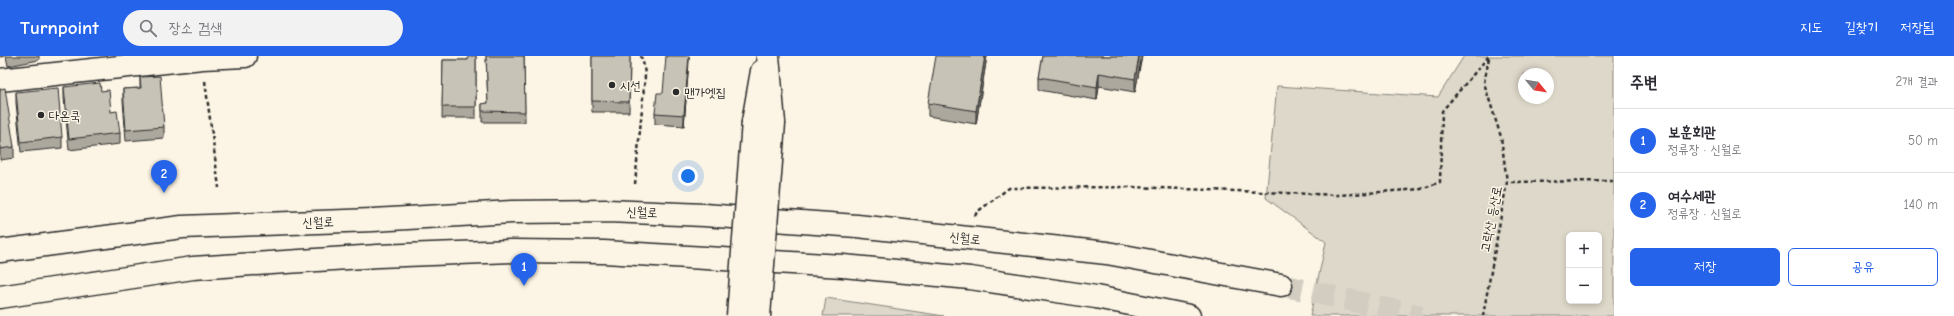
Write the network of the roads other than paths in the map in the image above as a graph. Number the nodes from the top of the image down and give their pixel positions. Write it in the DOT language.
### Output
graph roads {
  1 [pos="245,56"];
  2 [pos="764,56"];
  3 [pos="768,56"];
  4 [pos="202,57"];
  5 [pos="57,64"];
  6 [pos="0,80"];
  7 [pos="764,122"];
  8 [pos="0,251"];
  9 [pos="1281,285"];
  10 [pos="0,297"];
  11 [pos="738,316"];
  12 [pos="759,316"];
  13 [pos="1189,316"];
  1 -- 4 [label="street"];
  2 -- 7 [label="street"];
  3 -- 7 [label="street"];
  4 -- 5 [label="street"];
  5 -- 6 [label="street"];
  7 -- 11 [label="street, bridge"];
  7 -- 12 [label="street, bridge"];
  8 -- 9 [label="street, 신월로"];
  10 -- 13 [label="street"];
}
